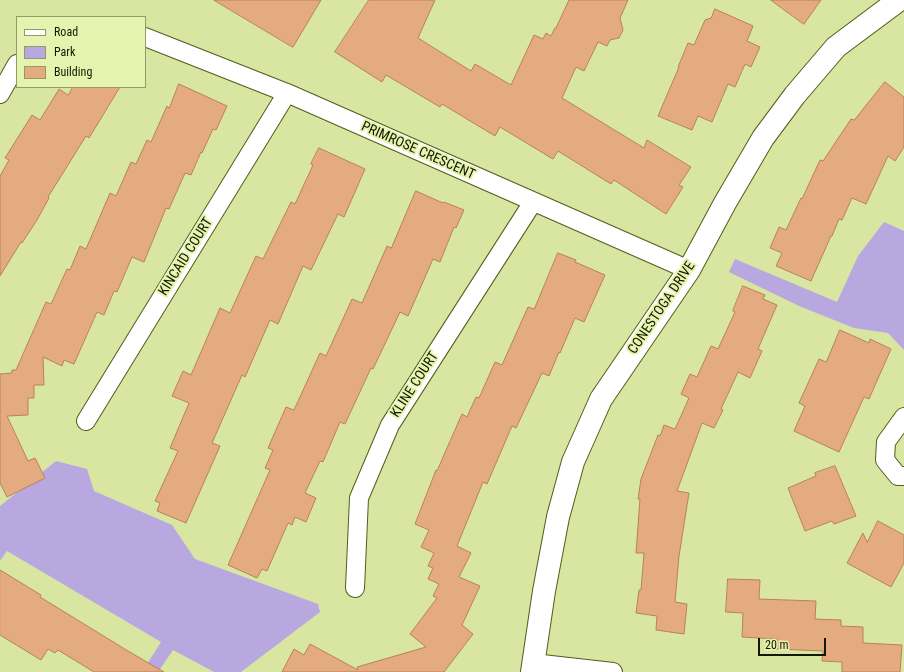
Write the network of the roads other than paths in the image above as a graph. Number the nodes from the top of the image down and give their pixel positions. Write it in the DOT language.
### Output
graph roads {
  1 [pos="900,0"];
  2 [pos="146,37"];
  3 [pos="16,66"];
  4 [pos="287,93"];
  5 [pos="0,94"];
  6 [pos="534,202"];
  7 [pos="689,270"];
  8 [pos="904,417"];
  9 [pos="86,421"];
  10 [pos="904,476"];
  11 [pos="355,588"];
  12 [pos="532,668"];
  13 [pos="613,672"];
  1 -- 7 [label="street, CONESTOGA DRIVE"];
  2 -- 4 [label="street, PRIMROSE CRESCENT"];
  3 -- 5 [label="street"];
  4 -- 6 [label="street, PRIMROSE CRESCENT"];
  4 -- 9 [label="street, KINCAID COURT"];
  6 -- 7 [label="street, PRIMROSE CRESCENT"];
  6 -- 11 [label="street, KLINE COURT"];
  7 -- 12 [label="street, CONESTOGA DRIVE"];
  8 -- 10 [label="street"];
  12 -- 13 [label="street"];
}
